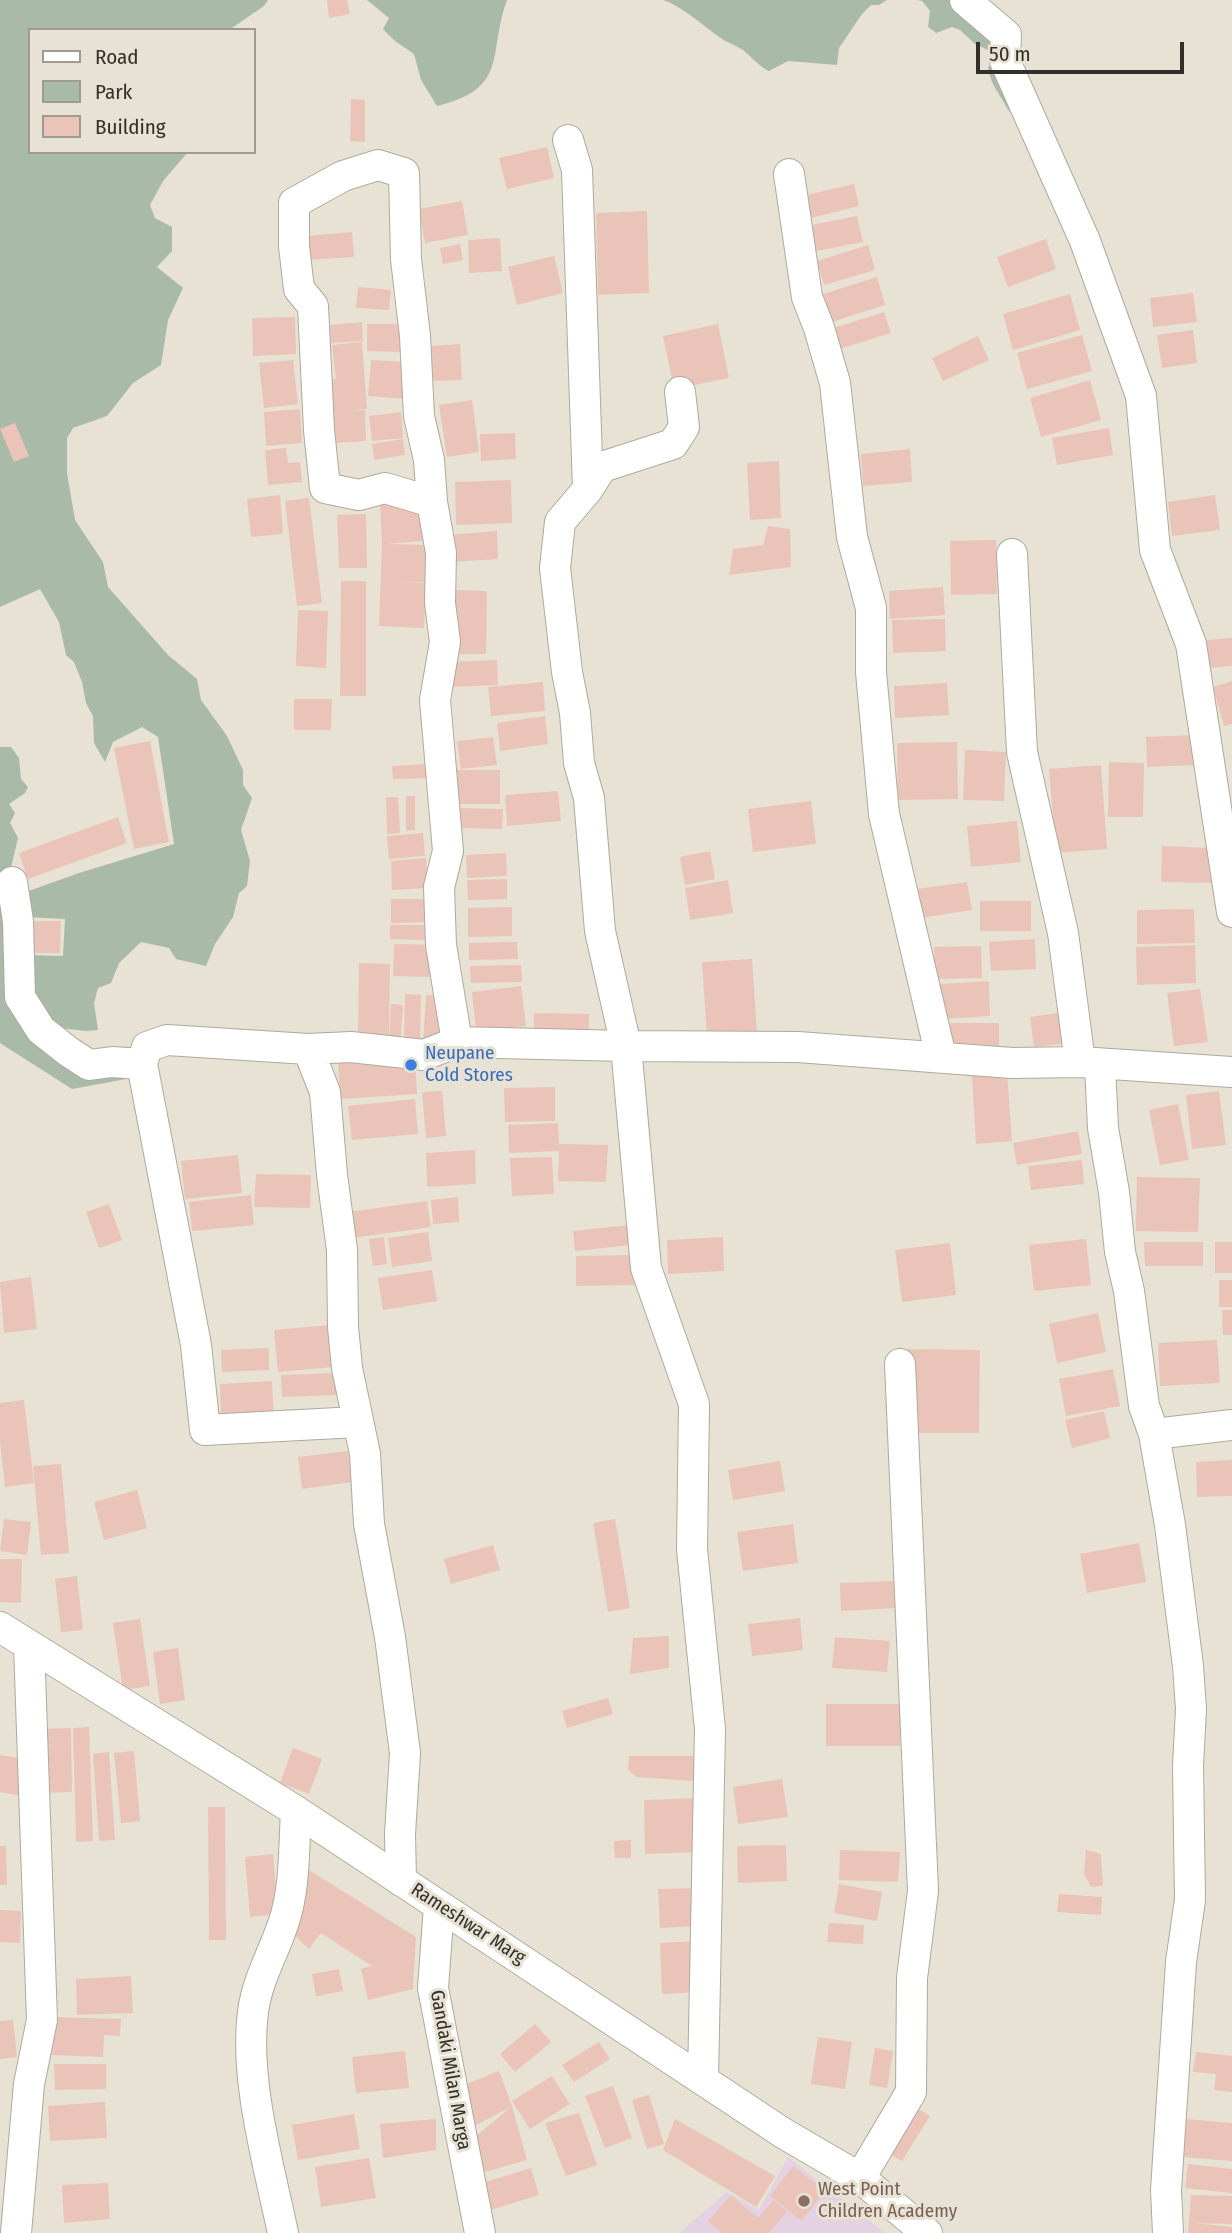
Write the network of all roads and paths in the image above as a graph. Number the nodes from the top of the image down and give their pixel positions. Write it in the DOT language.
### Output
graph roads {
  1 [pos="965,0"];
  2 [pos="568,140"];
  3 [pos="789,174"];
  4 [pos="680,392"];
  5 [pos="588,489"];
  6 [pos="432,502"];
  7 [pos="1012,554"];
  8 [pos="12,882"];
  9 [pos="1232,912"];
  10 [pos="457,1042"];
  11 [pos="626,1046"];
  12 [pos="308,1049"];
  13 [pos="941,1057"];
  14 [pos="1090,1063"];
  15 [pos="142,1064"];
  16 [pos="1232,1072"];
  17 [pos="900,1364"];
  18 [pos="357,1422"];
  19 [pos="1232,1425"];
  20 [pos="1154,1434"];
  21 [pos="0,1627"];
  22 [pos="29,1645"];
  23 [pos="296,1811"];
  24 [pos="401,1881"];
  25 [pos="439,1906"];
  26 [pos="703,2080"];
  27 [pos="860,2178"];
  28 [pos="16,2233"];
  29 [pos="282,2233"];
  30 [pos="480,2233"];
  31 [pos="927,2233"];
  32 [pos="1168,2233"];
  1 -- 9 [label="street"];
  2 -- 5 [label="street"];
  3 -- 13 [label="street"];
  4 -- 5 [label="street"];
  5 -- 11 [label="street"];
  6 -- 6 [label="street"];
  6 -- 10 [label="street"];
  7 -- 14 [label="street"];
  8 -- 15 [label="street"];
  10 -- 11 [label="street"];
  10 -- 12 [label="street"];
  11 -- 13 [label="street"];
  11 -- 26 [label="street"];
  12 -- 15 [label="street"];
  12 -- 18 [label="street"];
  13 -- 14 [label="street"];
  14 -- 16 [label="street"];
  14 -- 20 [label="street"];
  15 -- 18 [label="street"];
  17 -- 27 [label="street"];
  18 -- 24 [label="street"];
  19 -- 20 [label="street"];
  20 -- 32 [label="street"];
  21 -- 22 [label="street, Rameshwar Marg"];
  22 -- 23 [label="street, Rameshwar Marg"];
  22 -- 28 [label="street"];
  23 -- 24 [label="street, Rameshwar Marg"];
  23 -- 29 [label="street"];
  24 -- 25 [label="street, Rameshwar Marg"];
  25 -- 26 [label="street, Rameshwar Marg"];
  25 -- 30 [label="street, Gandaki Milan Marga"];
  26 -- 27 [label="street, Rameshwar Marg"];
  27 -- 31 [label="street, Rameshwar Marg"];
}
